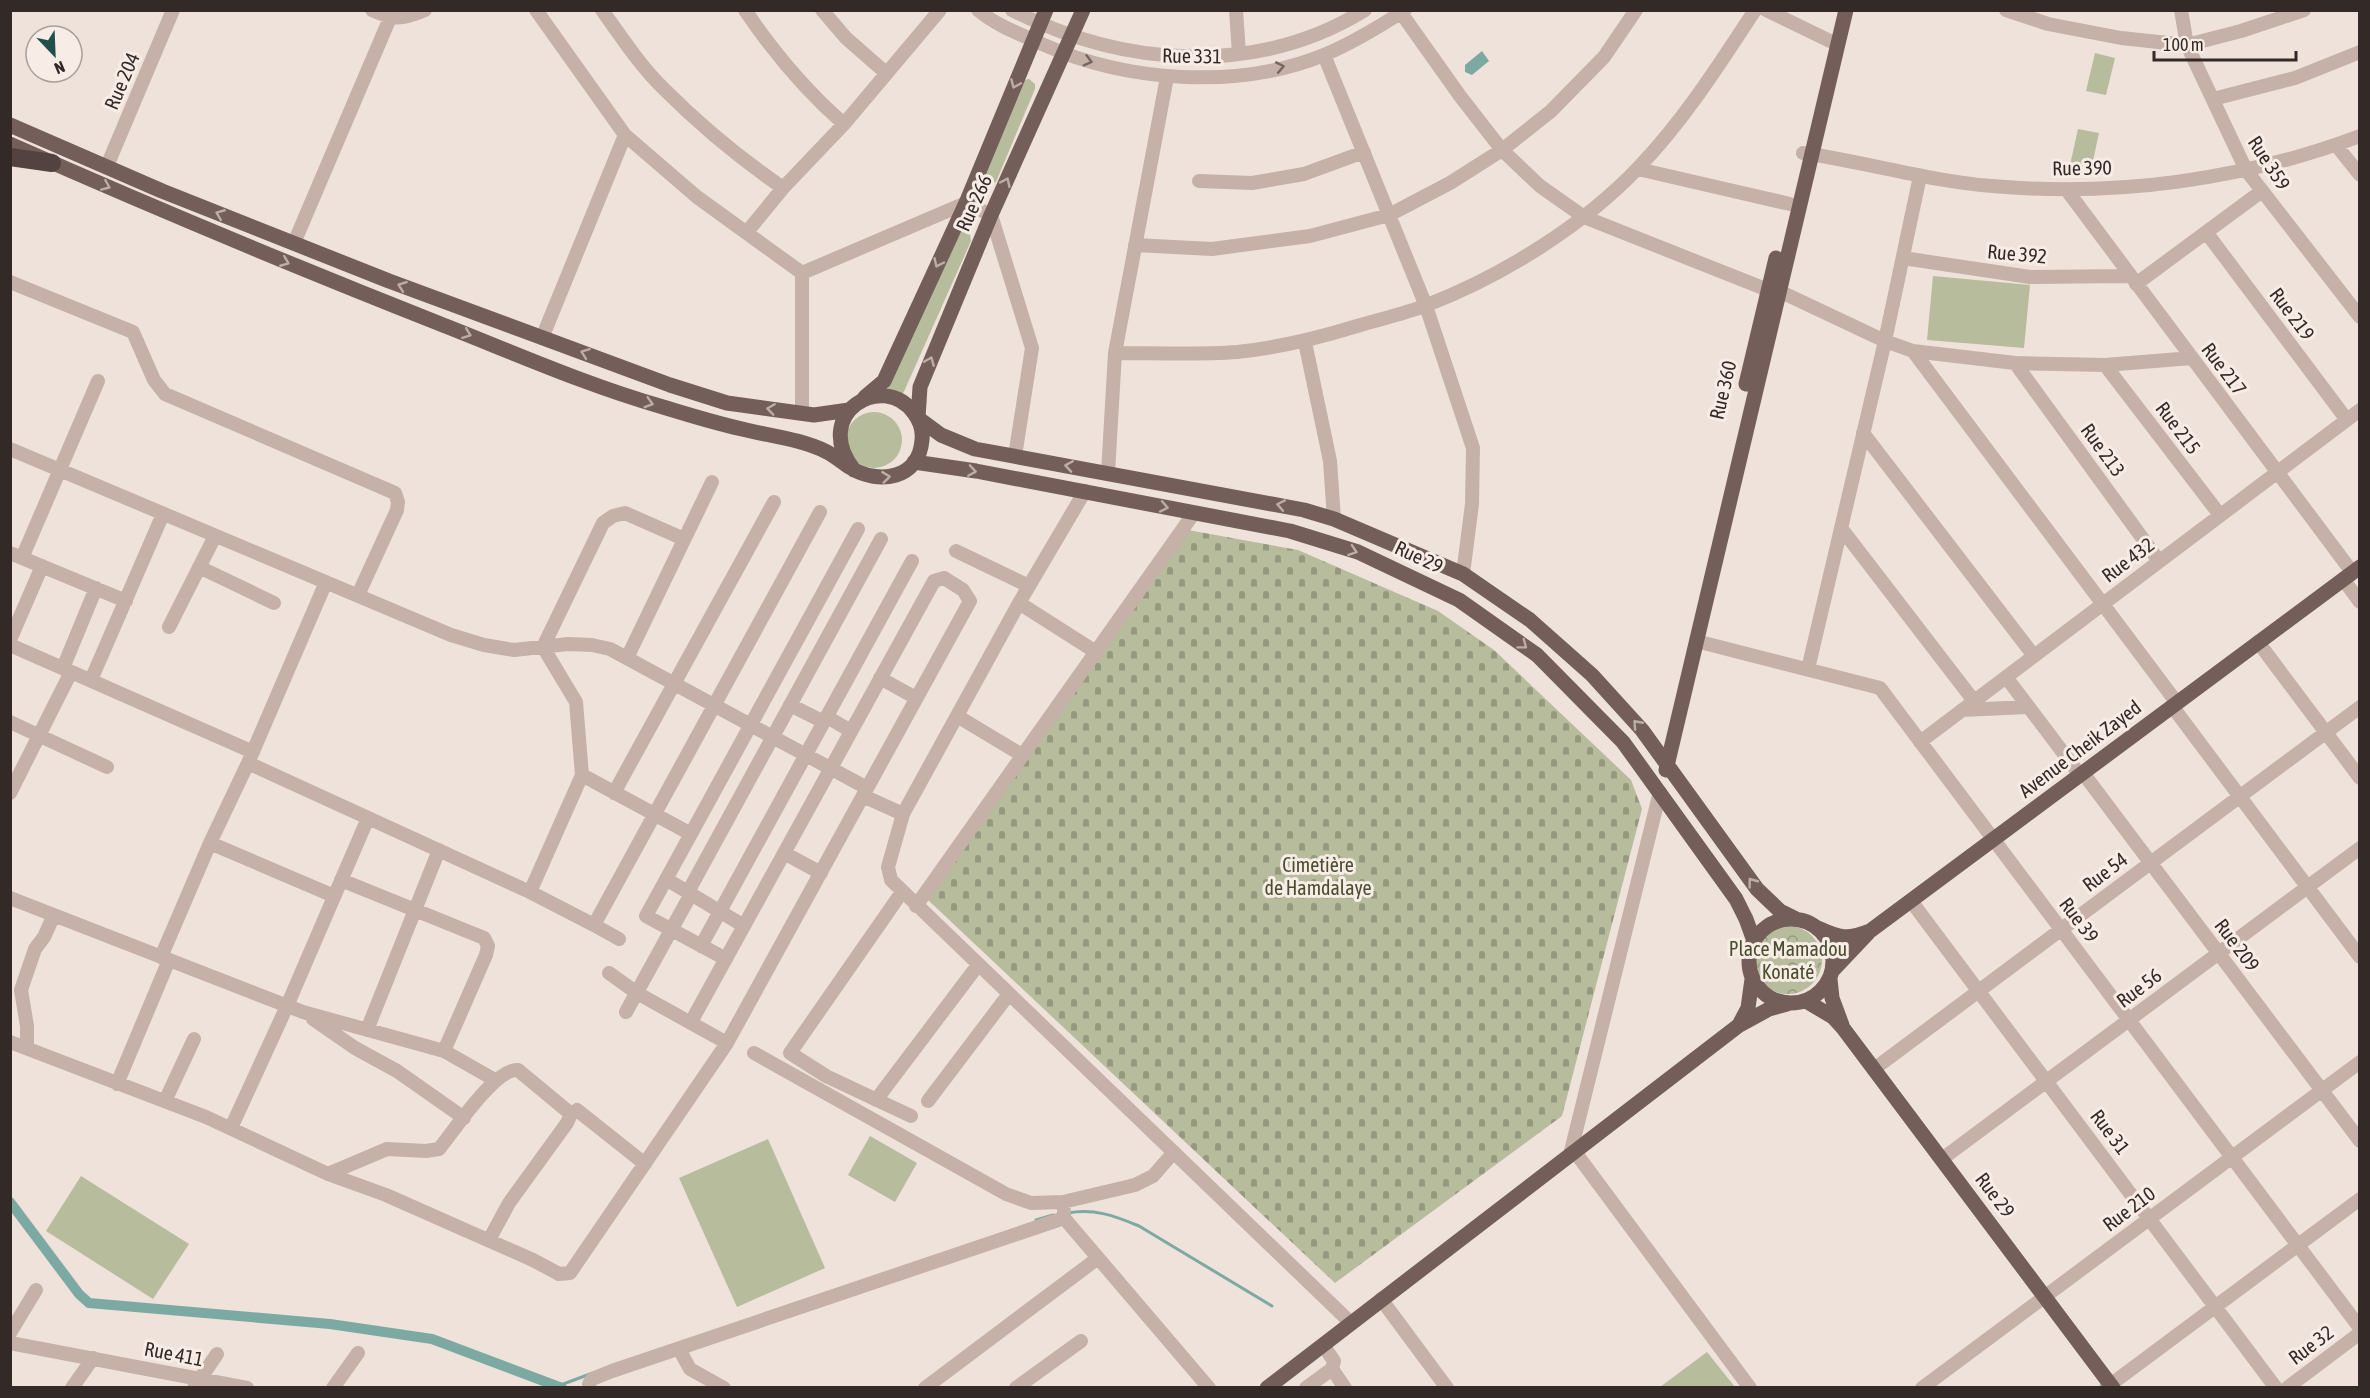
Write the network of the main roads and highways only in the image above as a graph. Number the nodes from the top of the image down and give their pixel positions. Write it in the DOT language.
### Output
graph roads {
  1 [pos="1083,10"];
  2 [pos="1837,10"];
  3 [pos="1845,10"];
  4 [pos="1043,17"];
  5 [pos="10,124"];
  6 [pos="10,144"];
  7 [pos="1807,154"];
  8 [pos="10,157"];
  9 [pos="52,163"];
  10 [pos="1773,290"];
  11 [pos="855,406"];
  12 [pos="918,418"];
  13 [pos="914,462"];
  14 [pos="854,470"];
  15 [pos="2352,573"];
  16 [pos="1664,760"];
  17 [pos="1658,789"];
  18 [pos="1796,919"];
  19 [pos="1818,928"];
  20 [pos="1870,931"];
  21 [pos="1754,941"];
  22 [pos="1832,974"];
  23 [pos="1752,979"];
  24 [pos="1806,1001"];
  25 [pos="1787,1004"];
  26 [pos="1738,1026"];
  27 [pos="1844,1028"];
  28 [pos="2110,1386"];
  29 [pos="1267,1388"];
  12 -- 1 [label="main road, Rue 266, one-way"];
  2 -- 7 [label="main road, Rue 360"];
  3 -- 7 [label="main road"];
  4 -- 11 [label="main road, Rue 266, one-way"];
  11 -- 5 [label="main road, one-way"];
  6 -- 9 [label="main road"];
  7 -- 10 [label="main road"];
  7 -- 10 [label="main road, Rue 360"];
  8 -- 9 [label="highway"];
  9 -- 14 [label="main road, one-way"];
  10 -- 16 [label="main road, Rue 360"];
  10 -- 16 [label="main road"];
  11 -- 12 [label="main road"];
  11 -- 14 [label="main road"];
  12 -- 13 [label="main road"];
  16 -- 12 [label="main road, one-way"];
  14 -- 13 [label="main road, one-way"];
  13 -- 17 [label="main road, Rue 29, one-way"];
  15 -- 20 [label="main road, Avenue Cheik Zayed"];
  16 -- 17 [label="main road, Rue 360"];
  18 -- 16 [label="main road, one-way"];
  17 -- 21 [label="main road, Rue 29"];
  18 -- 19 [label="main road"];
  18 -- 21 [label="main road"];
  19 -- 20 [label="main road, Avenue Cheik Zayed"];
  19 -- 22 [label="main road"];
  20 -- 22 [label="main road"];
  21 -- 23 [label="main road"];
  22 -- 24 [label="main road"];
  22 -- 27 [label="main road, Rue 29"];
  23 -- 25 [label="main road"];
  23 -- 26 [label="main road"];
  24 -- 25 [label="main road"];
  24 -- 27 [label="main road, Rue 29"];
  25 -- 26 [label="main road"];
  26 -- 29 [label="main road"];
  27 -- 28 [label="main road, Rue 29"];
}
